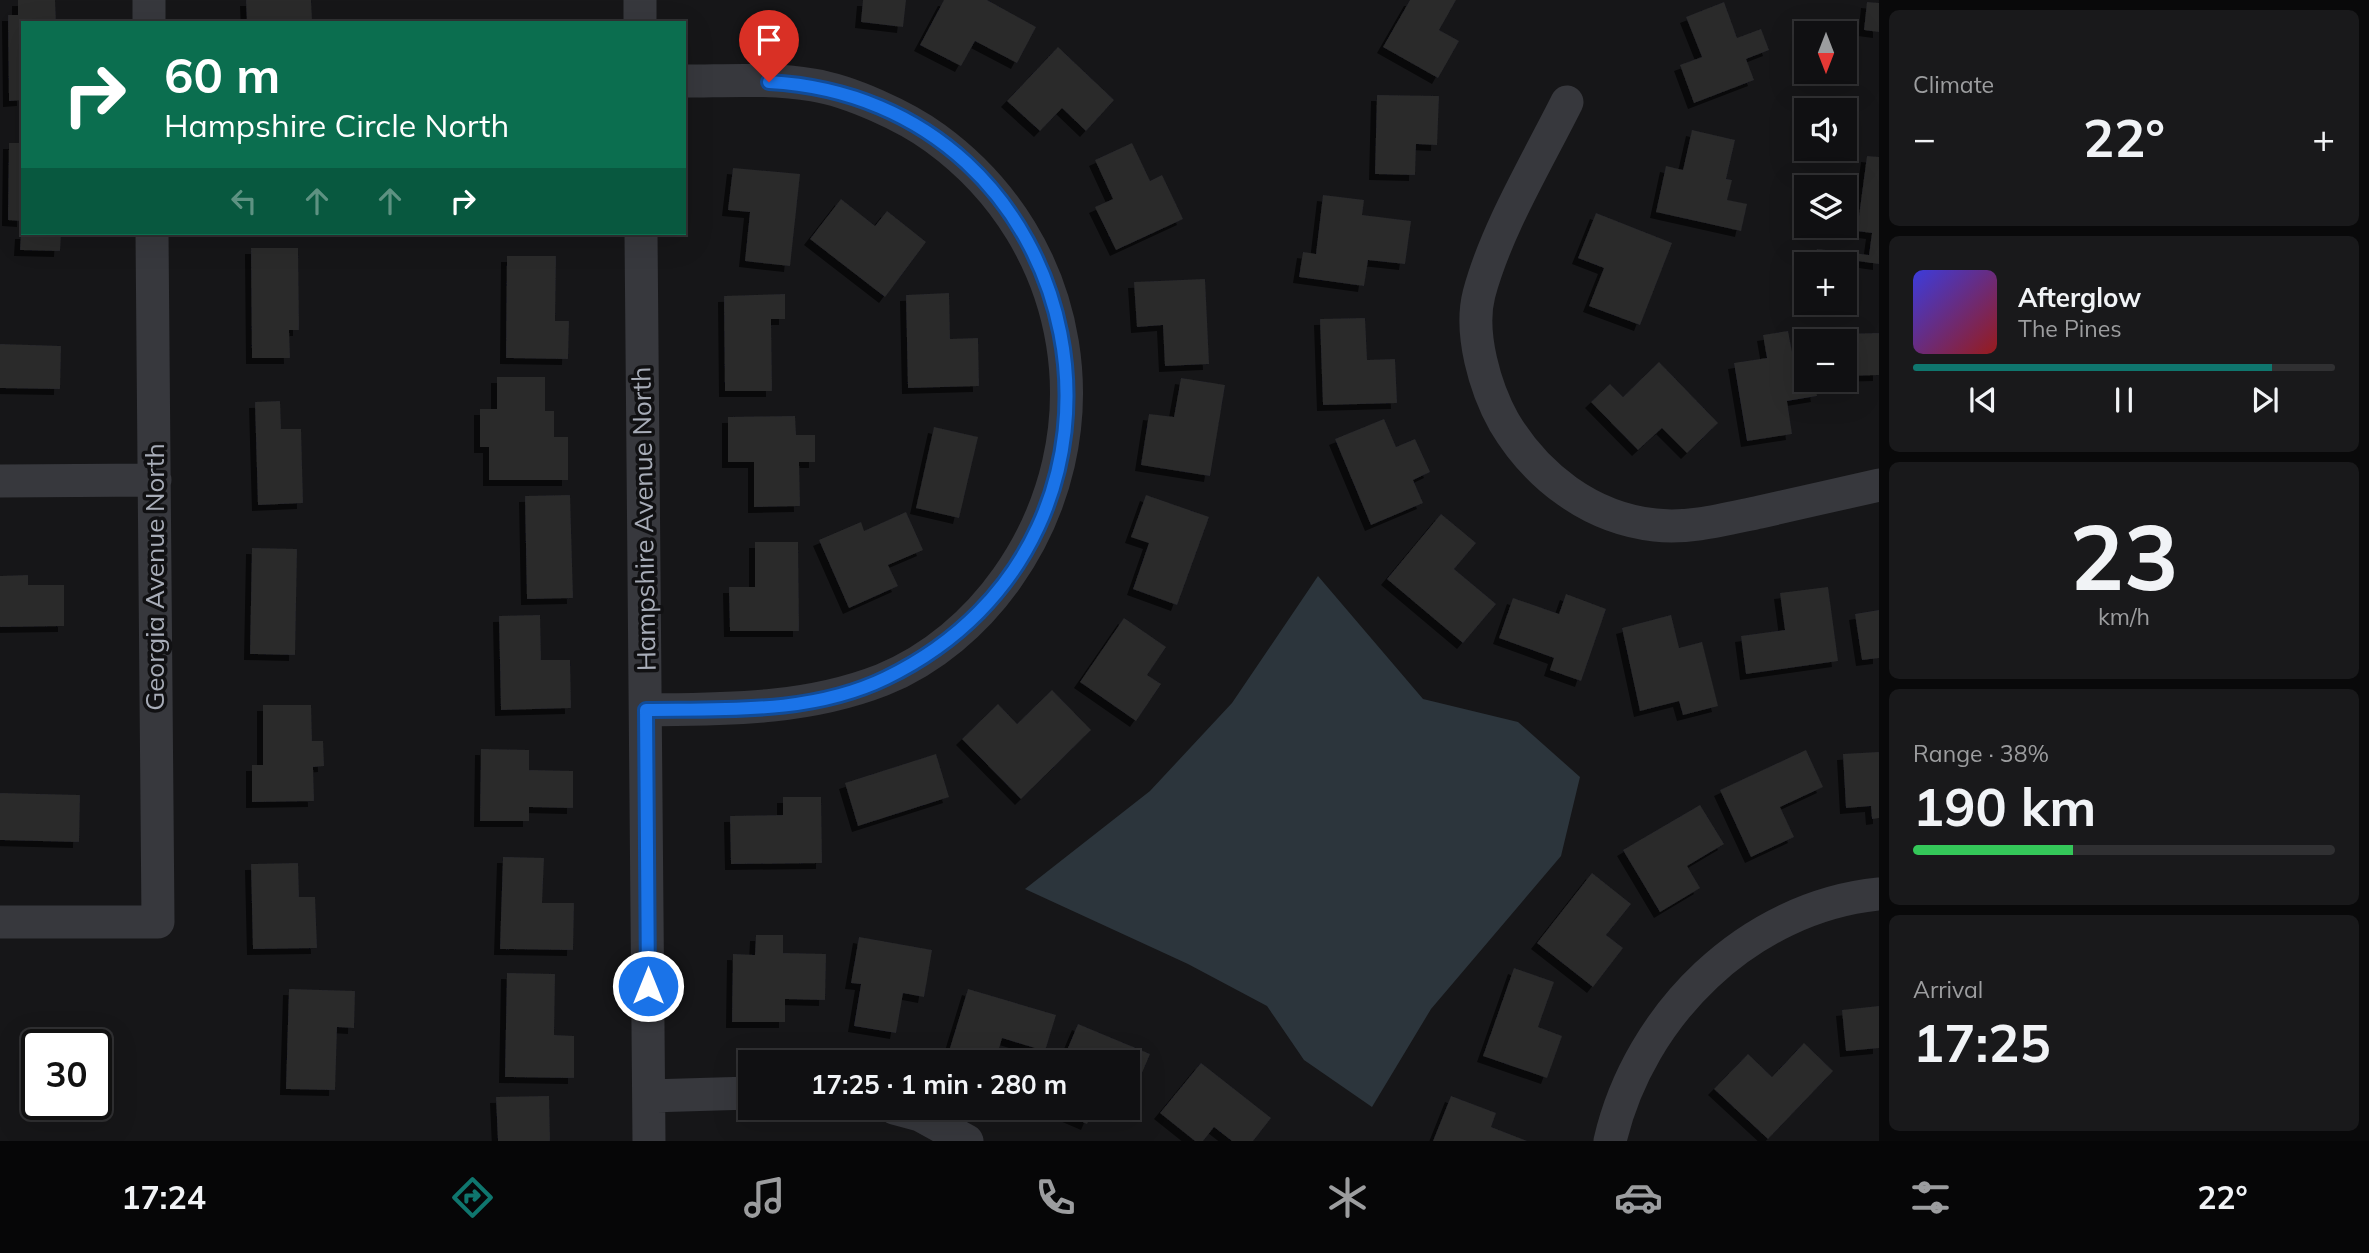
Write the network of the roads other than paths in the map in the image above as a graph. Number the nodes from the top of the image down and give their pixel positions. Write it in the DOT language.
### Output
graph roads {
  1 [pos="149,0"];
  2 [pos="640,0"];
  3 [pos="149,21"];
  4 [pos="640,21"];
  5 [pos="686,81"];
  6 [pos="1567,102"];
  7 [pos="152,235"];
  8 [pos="641,235"];
  9 [pos="155,480"];
  10 [pos="0,481"];
  11 [pos="1879,485"];
  12 [pos="646,710"];
  13 [pos="1879,894"];
  14 [pos="0,922"];
  15 [pos="738,1093"];
  16 [pos="649,1096"];
  17 [pos="929,1120"];
  18 [pos="649,1141"];
  19 [pos="967,1141"];
  20 [pos="1610,1141"];
  1 -- 3 [label="street"];
  2 -- 4 [label="street"];
  5 -- 12 [label="street"];
  6 -- 11 [label="street"];
  7 -- 9 [label="street, Georgia Avenue North"];
  8 -- 12 [label="street, Hampshire Avenue North"];
  9 -- 10 [label="street"];
  9 -- 14 [label="street, Georgia Avenue North"];
  12 -- 16 [label="street, Hampshire Avenue North"];
  13 -- 20 [label="street"];
  15 -- 16 [label="street"];
  16 -- 18 [label="street, Hampshire Avenue North"];
  17 -- 19 [label="street"];
}
